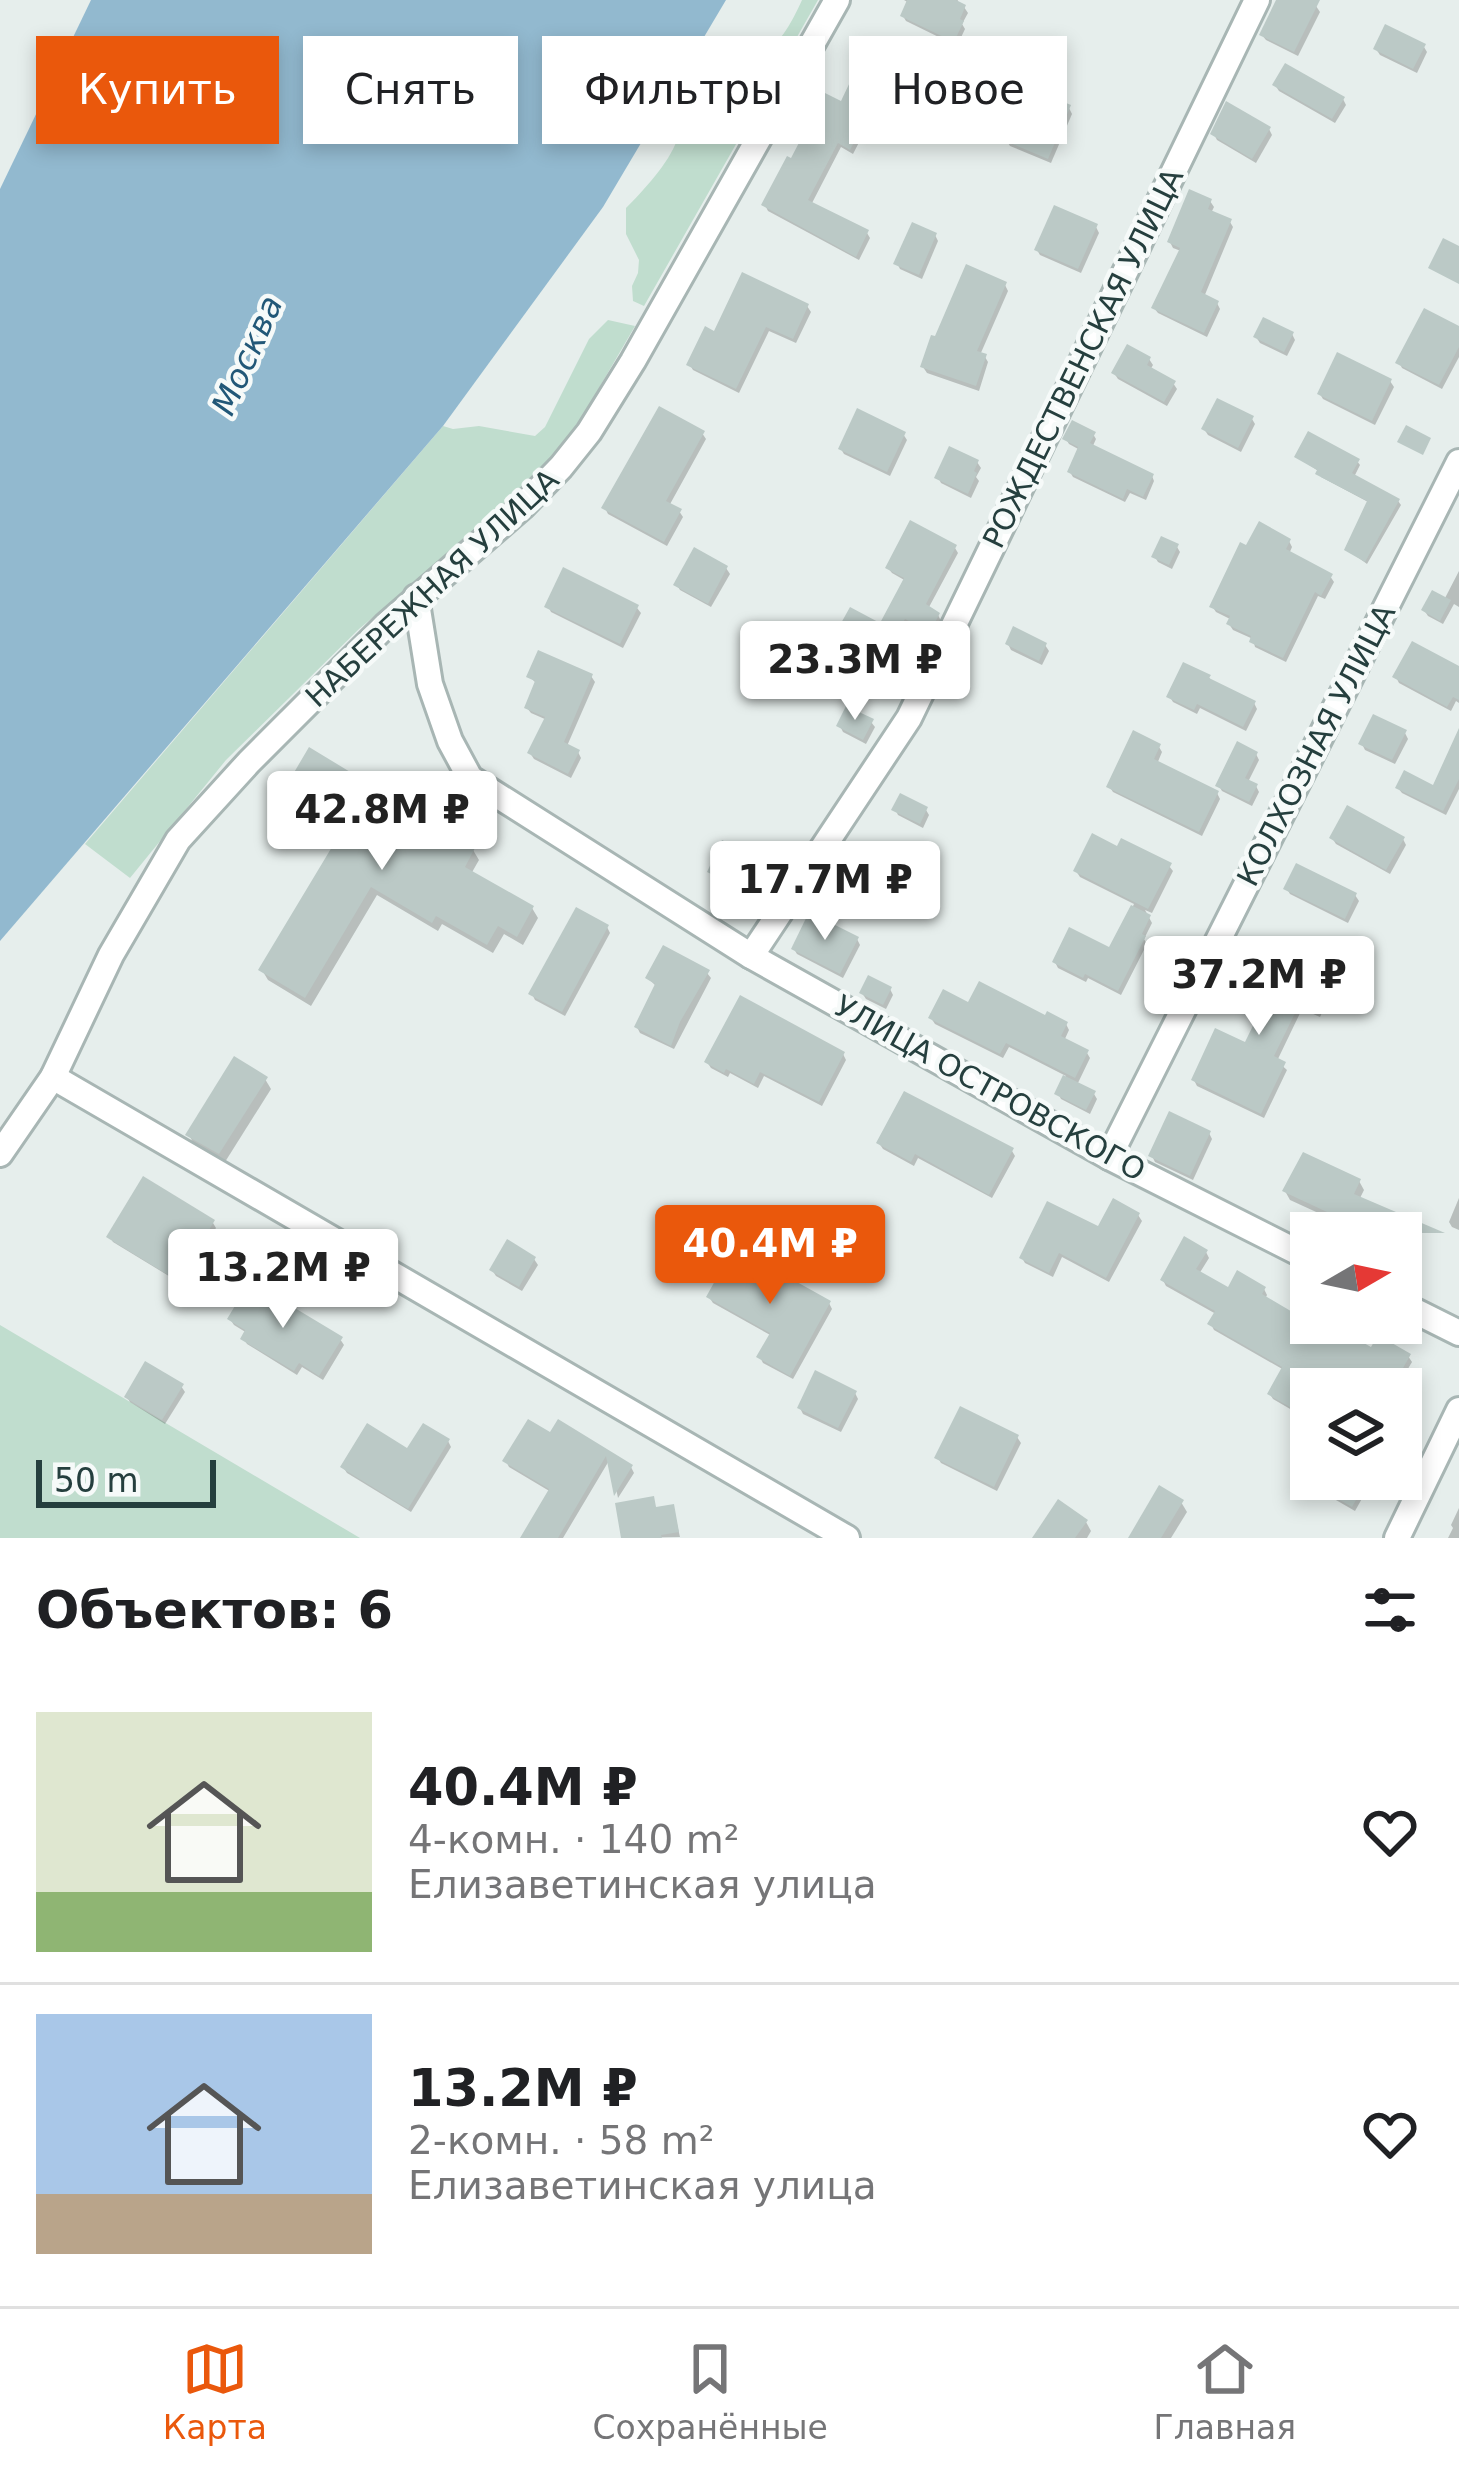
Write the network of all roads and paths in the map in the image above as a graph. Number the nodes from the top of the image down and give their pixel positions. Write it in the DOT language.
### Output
graph roads {
  1 [pos="837,0"];
  2 [pos="1257,0"];
  3 [pos="1459,462"];
  4 [pos="416,597"];
  5 [pos="751,956"];
  6 [pos="53,1077"];
  7 [pos="0,1154"];
  8 [pos="1108,1157"];
  9 [pos="1290,1248"];
  10 [pos="1422,1314"];
  11 [pos="1459,1333"];
  12 [pos="1459,1410"];
  13 [pos="848,1538"];
  14 [pos="1397,1538"];
  1 -- 4 [label="street, НАБЕРЕЖНАЯ УЛИЦА"];
  2 -- 5 [label="street, РОЖДЕСТВЕНСКАЯ УЛИЦА"];
  3 -- 8 [label="street, КОЛХОЗНАЯ УЛИЦА"];
  4 -- 5 [label="street, УЛИЦА ОСТРОВСКОГО"];
  4 -- 6 [label="street, НАБЕРЕЖНАЯ УЛИЦА"];
  5 -- 8 [label="street, УЛИЦА ОСТРОВСКОГО"];
  6 -- 7 [label="street, НАБЕРЕЖНАЯ УЛИЦА"];
  6 -- 13 [label="street"];
  8 -- 9 [label="street, УЛИЦА ОСТРОВСКОГО"];
  10 -- 11 [label="street"];
  12 -- 14 [label="street"];
}
